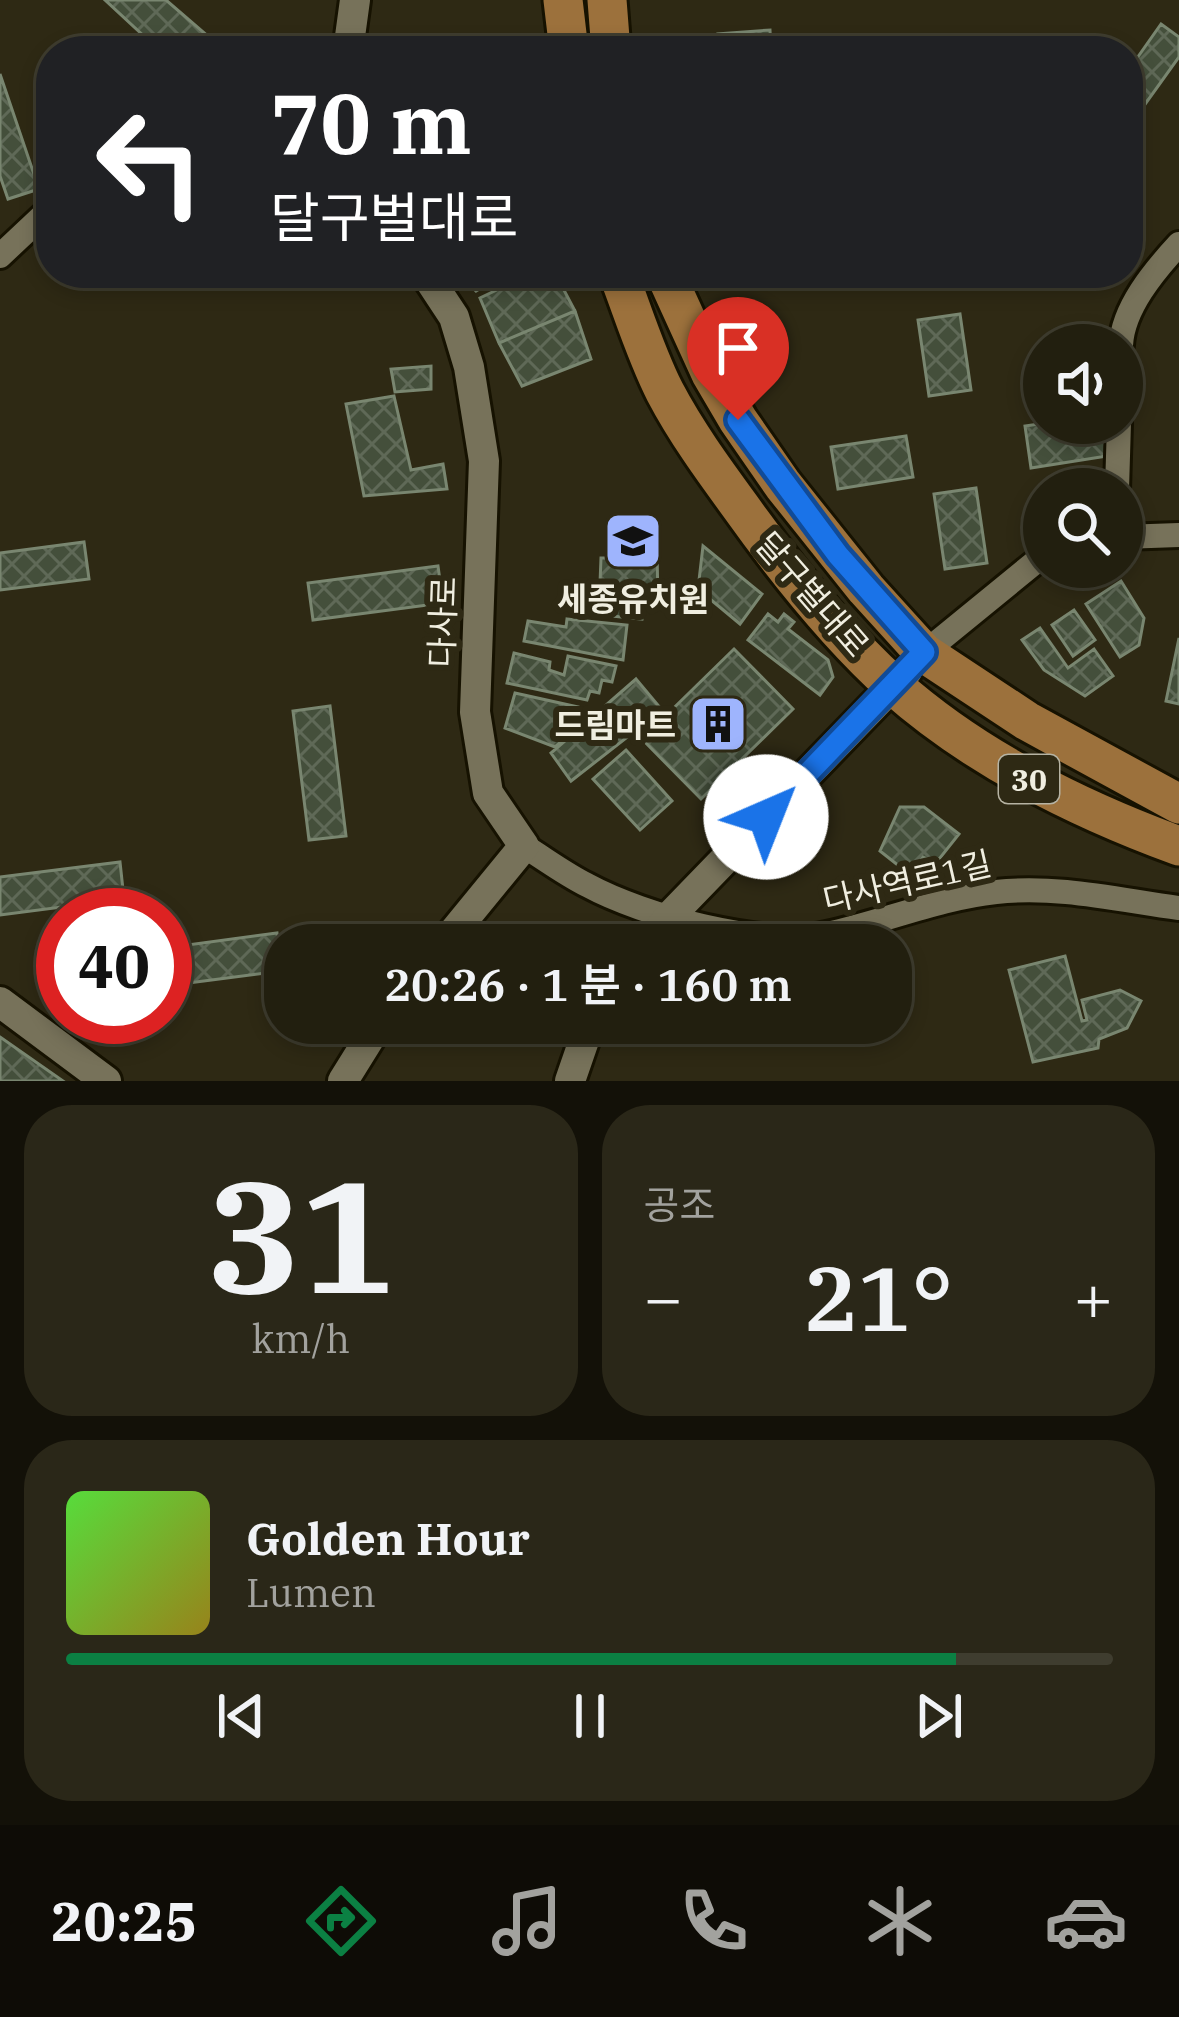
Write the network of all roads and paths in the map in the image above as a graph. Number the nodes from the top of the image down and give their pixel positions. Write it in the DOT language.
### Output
graph roads {
  1 [pos="355,0"];
  2 [pos="563,0"];
  3 [pos="607,0"];
  4 [pos="350,36"];
  5 [pos="567,36"];
  6 [pos="610,36"];
  7 [pos="36,222"];
  8 [pos="1179,244"];
  9 [pos="0,256"];
  10 [pos="435,288"];
  11 [pos="624,288"];
  12 [pos="671,288"];
  13 [pos="1123,324"];
  14 [pos="1179,535"];
  15 [pos="1143,536"];
  16 [pos="1023,572"];
  17 [pos="924,652"];
  18 [pos="894,686"];
  19 [pos="1179,804"];
  20 [pos="1179,845"];
  21 [pos="524,846"];
  22 [pos="1179,908"];
  23 [pos="670,916"];
  24 [pos="460,924"];
  25 [pos="663,924"];
  26 [pos="0,1002"];
  27 [pos="366,1044"];
  28 [pos="583,1044"];
  29 [pos="106,1081"];
  30 [pos="343,1081"];
  31 [pos="570,1081"];
  1 -- 4 [label="street"];
  2 -- 5 [label="main road"];
  3 -- 6 [label="main road"];
  7 -- 9 [label="street"];
  8 -- 13 [label="street"];
  10 -- 21 [label="street, 다사로"];
  11 -- 18 [label="main road, 달구벌대로 / 30"];
  12 -- 17 [label="main road, 달구벌대로 / 30"];
  14 -- 15 [label="street"];
  16 -- 17 [label="street"];
  17 -- 18 [label="street"];
  17 -- 19 [label="main road, 달구벌대로 / 30"];
  18 -- 20 [label="main road, 달구벌대로 / 30"];
  18 -- 23 [label="street"];
  21 -- 23 [label="street, 다사역로1길"];
  21 -- 24 [label="street"];
  22 -- 23 [label="street, 다사역로1길"];
  23 -- 25 [label="street"];
  26 -- 29 [label="street"];
  27 -- 30 [label="street"];
  28 -- 31 [label="street"];
}
